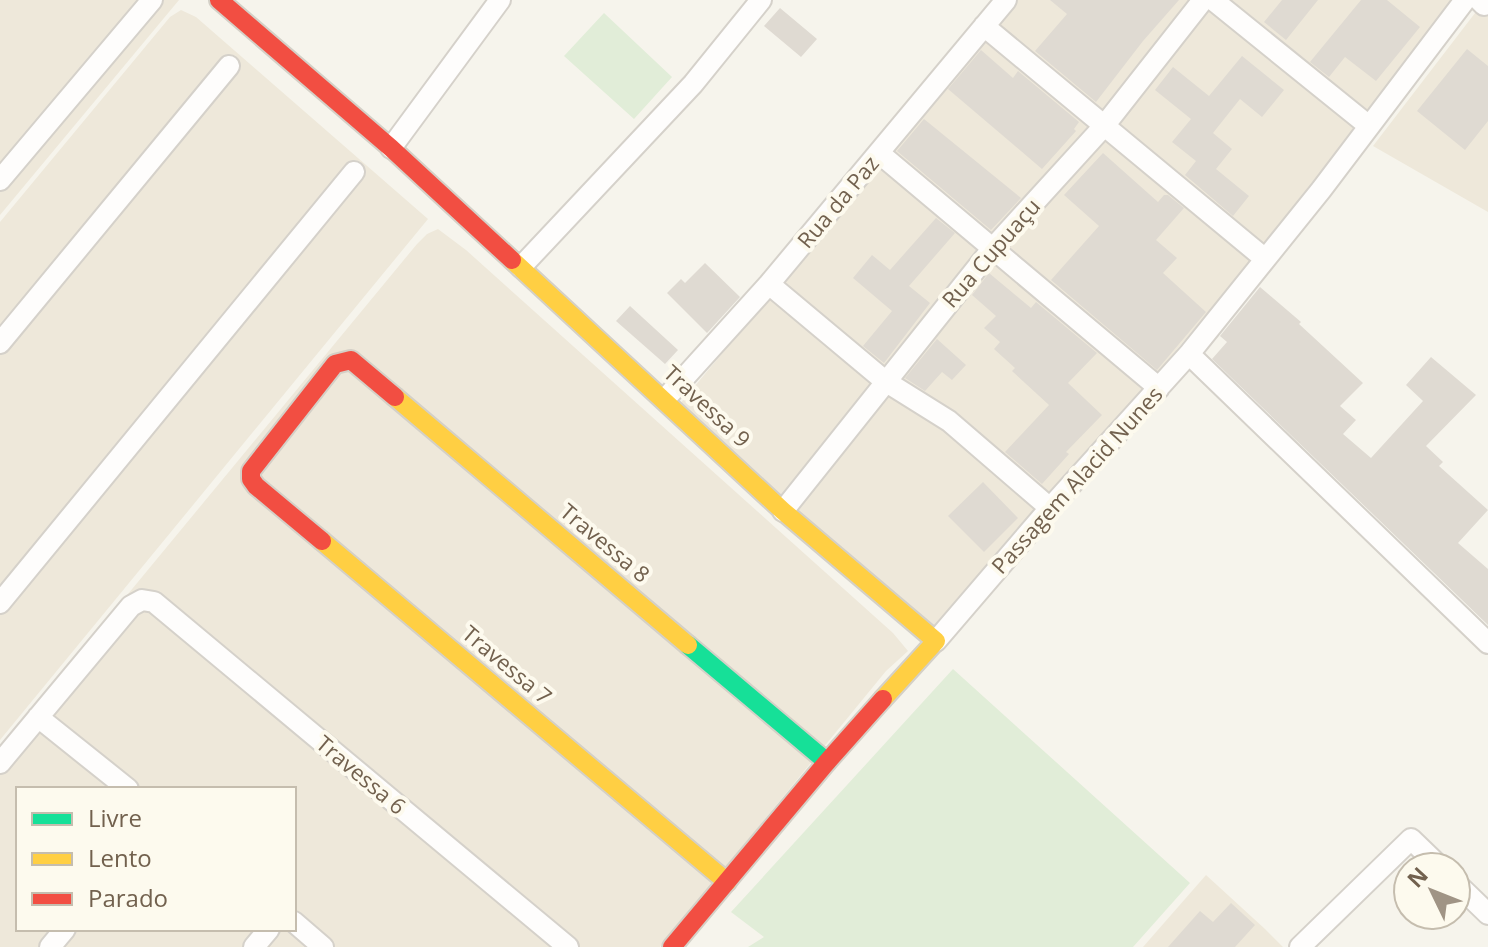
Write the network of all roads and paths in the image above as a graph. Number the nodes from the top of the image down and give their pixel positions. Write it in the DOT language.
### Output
graph roads {
  1 [pos="152,0"];
  2 [pos="219,0"];
  3 [pos="500,0"];
  4 [pos="761,0"];
  5 [pos="1006,0"];
  6 [pos="1203,0"];
  7 [pos="1213,0"];
  8 [pos="1476,2"];
  9 [pos="984,26"];
  10 [pos="229,66"];
  11 [pos="1104,126"];
  12 [pos="1369,126"];
  13 [pos="391,148"];
  14 [pos="879,153"];
  15 [pos="354,172"];
  16 [pos="0,180"];
  17 [pos="992,249"];
  18 [pos="1264,258"];
  19 [pos="521,267"];
  20 [pos="769,284"];
  21 [pos="0,343"];
  22 [pos="1189,354"];
  23 [pos="351,360"];
  24 [pos="885,381"];
  25 [pos="1159,388"];
  26 [pos="665,399"];
  27 [pos="1050,508"];
  28 [pos="783,511"];
  29 [pos="0,603"];
  30 [pos="936,641"];
  31 [pos="1488,643"];
  32 [pos="38,717"];
  33 [pos="827,762"];
  34 [pos="0,763"];
  35 [pos="126,787"];
  36 [pos="1399,851"];
  37 [pos="1423,851"];
  38 [pos="1392,857"];
  39 [pos="727,882"];
  40 [pos="1472,898"];
  41 [pos="1488,914"];
  42 [pos="296,924"];
  43 [pos="63,931"];
  44 [pos="267,931"];
  45 [pos="50,947"];
  46 [pos="254,947"];
  47 [pos="323,947"];
  48 [pos="568,947"];
  49 [pos="672,947"];
  50 [pos="1300,947"];
  1 -- 16 [label="street"];
  2 -- 13 [label="street, Travessa 9"];
  3 -- 13 [label="street"];
  4 -- 19 [label="street"];
  5 -- 9 [label="street, Rua da Paz"];
  6 -- 11 [label="street, Rua Cupuaçu"];
  7 -- 12 [label="street"];
  8 -- 12 [label="street, Passagem Alacid Nunes"];
  9 -- 11 [label="street"];
  9 -- 14 [label="street, Rua da Paz"];
  10 -- 21 [label="street"];
  11 -- 17 [label="street, Rua Cupuaçu"];
  11 -- 18 [label="street"];
  12 -- 18 [label="street, Passagem Alacid Nunes"];
  13 -- 19 [label="street, Travessa 9"];
  14 -- 17 [label="street"];
  14 -- 20 [label="street, Rua da Paz"];
  15 -- 29 [label="street"];
  17 -- 24 [label="street, Rua Cupuaçu"];
  17 -- 25 [label="street"];
  18 -- 22 [label="street, Passagem Alacid Nunes"];
  19 -- 26 [label="street, Travessa 9"];
  20 -- 24 [label="street"];
  20 -- 26 [label="street, Rua da Paz"];
  22 -- 25 [label="street, Passagem Alacid Nunes"];
  22 -- 31 [label="street"];
  23 -- 33 [label="street, Travessa 8"];
  23 -- 39 [label="street, Travessa 7"];
  24 -- 27 [label="street"];
  24 -- 28 [label="street, Rua Cupuaçu"];
  25 -- 27 [label="street, Passagem Alacid Nunes"];
  26 -- 28 [label="street, Travessa 9"];
  27 -- 30 [label="street, Passagem Alacid Nunes"];
  28 -- 30 [label="street, Travessa 9"];
  30 -- 33 [label="street, Passagem Alacid Nunes"];
  32 -- 34 [label="street"];
  32 -- 35 [label="street"];
  32 -- 48 [label="street, Travessa 6"];
  33 -- 39 [label="street, Passagem Alacid Nunes"];
  36 -- 37 [label="street"];
  38 -- 50 [label="street"];
  39 -- 49 [label="street, Passagem Alacid Nunes"];
  40 -- 41 [label="street"];
  42 -- 47 [label="street"];
  43 -- 45 [label="street"];
  44 -- 46 [label="street"];
}
